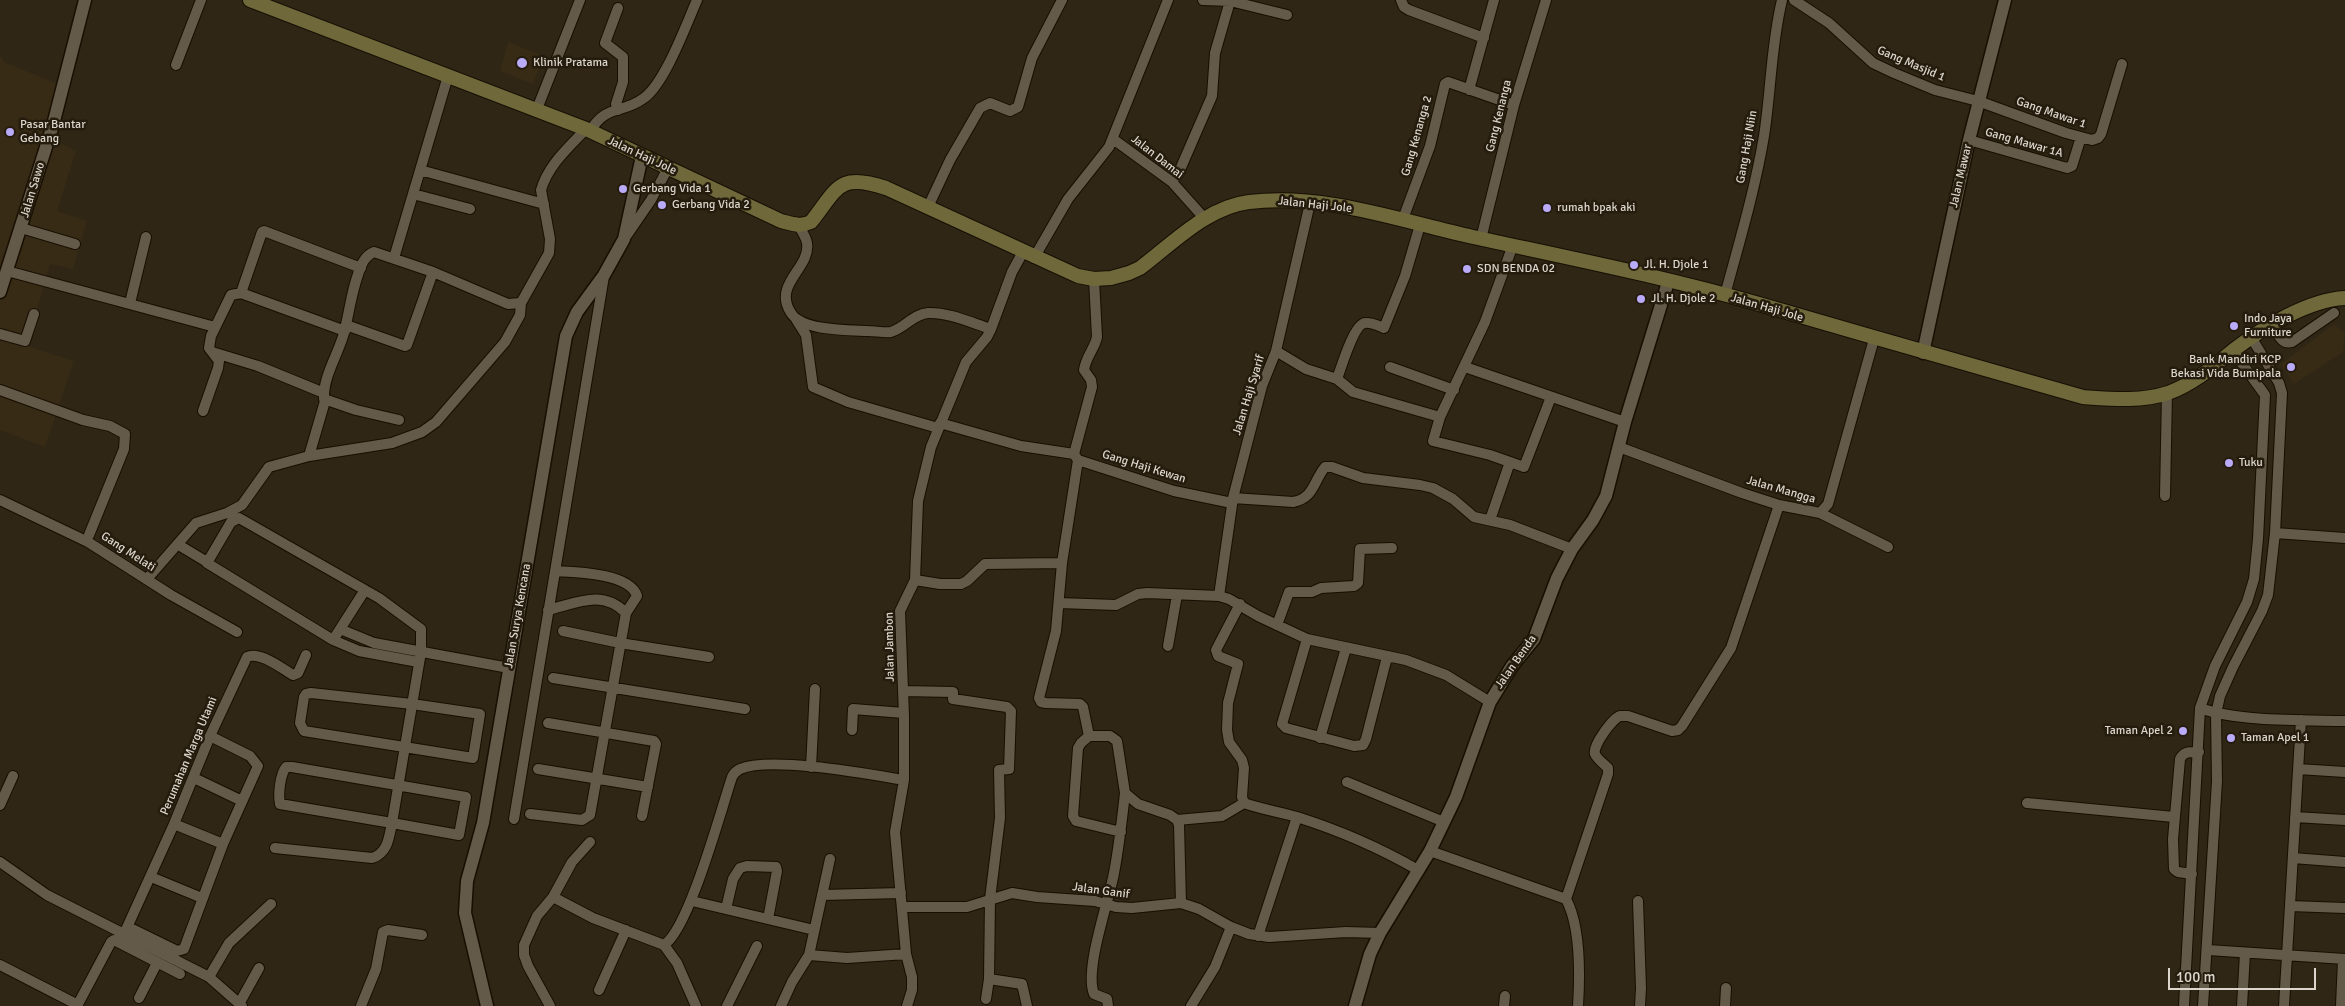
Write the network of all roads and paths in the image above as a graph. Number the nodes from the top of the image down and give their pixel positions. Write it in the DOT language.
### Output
graph roads {
  1 [pos="86,0"];
  2 [pos="201,0"];
  3 [pos="580,0"];
  4 [pos="697,0"];
  5 [pos="1062,0"];
  6 [pos="1166,0"];
  7 [pos="1203,0"];
  8 [pos="1401,0"];
  9 [pos="1494,0"];
  10 [pos="1546,0"];
  11 [pos="1782,0"];
  12 [pos="1794,0"];
  13 [pos="2005,0"];
  14 [pos="1230,1"];
  15 [pos="259,2"];
  16 [pos="618,8"];
  17 [pos="1287,15"];
  18 [pos="1484,38"];
  19 [pos="2122,64"];
  20 [pos="176,65"];
  21 [pos="448,76"];
  22 [pos="1469,90"];
  23 [pos="1978,101"];
  24 [pos="1514,105"];
  25 [pos="538,109"];
  26 [pos="618,110"];
  27 [pos="588,130"];
  28 [pos="2081,137"];
  29 [pos="1112,139"];
  30 [pos="1969,140"];
  31 [pos="642,156"];
  32 [pos="668,168"];
  33 [pos="420,170"];
  34 [pos="1172,182"];
  35 [pos="413,194"];
  36 [pos="1310,203"];
  37 [pos="544,204"];
  38 [pos="928,207"];
  39 [pos="470,209"];
  40 [pos="1205,219"];
  41 [pos="1403,220"];
  42 [pos="1420,225"];
  43 [pos="799,226"];
  44 [pos="21,228"];
  45 [pos="146,237"];
  46 [pos="624,239"];
  47 [pos="1481,239"];
  48 [pos="75,244"];
  49 [pos="1513,245"];
  50 [pos="1029,255"];
  51 [pos="394,258"];
  52 [pos="361,268"];
  53 [pos="7,271"];
  54 [pos="433,272"];
  55 [pos="604,275"];
  56 [pos="1094,279"];
  57 [pos="1668,282"];
  58 [pos="0,292"];
  59 [pos="241,294"];
  60 [pos="1725,296"];
  61 [pos="2345,298"];
  62 [pos="130,303"];
  63 [pos="520,303"];
  64 [pos="2334,312"];
  65 [pos="34,314"];
  66 [pos="796,319"];
  67 [pos="2273,326"];
  68 [pos="215,327"];
  69 [pos="345,328"];
  70 [pos="991,329"];
  71 [pos="0,334"];
  72 [pos="2251,337"];
  73 [pos="1874,339"];
  74 [pos="1276,351"];
  75 [pos="2233,351"];
  76 [pos="211,352"];
  77 [pos="1923,353"];
  78 [pos="1390,367"];
  79 [pos="1464,368"];
  80 [pos="1337,378"];
  81 [pos="2280,383"];
  82 [pos="0,390"];
  83 [pos="1454,390"];
  84 [pos="2167,393"];
  85 [pos="2266,395"];
  86 [pos="324,397"];
  87 [pos="1551,397"];
  88 [pos="203,411"];
  89 [pos="1440,417"];
  90 [pos="399,420"];
  91 [pos="1625,422"];
  92 [pos="939,426"];
  93 [pos="1620,447"];
  94 [pos="309,456"];
  95 [pos="1076,457"];
  96 [pos="1510,462"];
  97 [pos="2165,496"];
  98 [pos="0,500"];
  99 [pos="1233,500"];
  100 [pos="1779,505"];
  101 [pos="1820,513"];
  102 [pos="1490,520"];
  103 [pos="2275,534"];
  104 [pos="89,535"];
  105 [pos="2345,538"];
  106 [pos="182,547"];
  107 [pos="1888,547"];
  108 [pos="1392,548"];
  109 [pos="1572,549"];
  110 [pos="207,562"];
  111 [pos="1062,563"];
  112 [pos="555,570"];
  113 [pos="147,579"];
  114 [pos="916,580"];
  115 [pos="365,590"];
  116 [pos="1177,595"];
  117 [pos="1219,596"];
  118 [pos="1059,603"];
  119 [pos="1240,604"];
  120 [pos="548,610"];
  121 [pos="626,613"];
  122 [pos="1277,625"];
  123 [pos="340,629"];
  124 [pos="563,631"];
  125 [pos="238,632"];
  126 [pos="1307,639"];
  127 [pos="333,640"];
  128 [pos="620,643"];
  129 [pos="1168,646"];
  130 [pos="1346,648"];
  131 [pos="306,655"];
  132 [pos="420,657"];
  133 [pos="708,657"];
  134 [pos="1387,657"];
  135 [pos="509,668"];
  136 [pos="553,678"];
  137 [pos="612,688"];
  138 [pos="815,689"];
  139 [pos="903,691"];
  140 [pos="1490,702"];
  141 [pos="412,704"];
  142 [pos="2200,708"];
  143 [pos="745,709"];
  144 [pos="904,713"];
  145 [pos="2216,714"];
  146 [pos="2345,716"];
  147 [pos="2301,720"];
  148 [pos="2345,721"];
  149 [pos="548,723"];
  150 [pos="852,730"];
  151 [pos="604,732"];
  152 [pos="210,736"];
  153 [pos="1089,736"];
  154 [pos="1320,738"];
  155 [pos="406,747"];
  156 [pos="2199,752"];
  157 [pos="811,767"];
  158 [pos="538,769"];
  159 [pos="2298,769"];
  160 [pos="2345,772"];
  161 [pos="13,776"];
  162 [pos="194,778"];
  163 [pos="596,778"];
  164 [pos="904,780"];
  165 [pos="1346,782"];
  166 [pos="400,785"];
  167 [pos="648,787"];
  168 [pos="1125,793"];
  169 [pos="242,801"];
  170 [pos="1244,803"];
  171 [pos="2027,803"];
  172 [pos="0,804"];
  173 [pos="530,814"];
  174 [pos="642,816"];
  175 [pos="2174,816"];
  176 [pos="1297,817"];
  177 [pos="2295,817"];
  178 [pos="514,819"];
  179 [pos="1177,820"];
  180 [pos="2345,820"];
  181 [pos="1444,822"];
  182 [pos="392,823"];
  183 [pos="174,824"];
  184 [pos="1121,832"];
  185 [pos="590,842"];
  186 [pos="224,844"];
  187 [pos="275,848"];
  188 [pos="1430,851"];
  189 [pos="2293,858"];
  190 [pos="830,859"];
  191 [pos="0,862"];
  192 [pos="2345,862"];
  193 [pos="1418,870"];
  194 [pos="2192,874"];
  195 [pos="151,877"];
  196 [pos="901,893"];
  197 [pos="822,895"];
  198 [pos="552,897"];
  199 [pos="202,898"];
  200 [pos="990,899"];
  201 [pos="1566,899"];
  202 [pos="692,901"];
  203 [pos="1638,901"];
  204 [pos="1181,903"];
  205 [pos="271,904"];
  206 [pos="1107,904"];
  207 [pos="2290,906"];
  208 [pos="903,907"];
  209 [pos="2345,908"];
  210 [pos="726,909"];
  211 [pos="768,919"];
  212 [pos="1231,927"];
  213 [pos="626,930"];
  214 [pos="814,930"];
  215 [pos="126,931"];
  216 [pos="1380,933"];
  217 [pos="422,935"];
  218 [pos="1258,936"];
  219 [pos="664,945"];
  220 [pos="757,946"];
  221 [pos="2208,950"];
  222 [pos="2245,952"];
  223 [pos="906,954"];
  224 [pos="809,955"];
  225 [pos="2286,956"];
  226 [pos="2344,959"];
  227 [pos="157,963"];
  228 [pos="0,965"];
  229 [pos="259,968"];
  230 [pos="180,974"];
  231 [pos="210,977"];
  232 [pos="989,979"];
  233 [pos="1726,988"];
  234 [pos="598,990"];
  235 [pos="139,998"];
  236 [pos="986,999"];
  237 [pos="240,1005"];
  238 [pos="78,1006"];
  239 [pos="360,1006"];
  240 [pos="487,1006"];
  241 [pos="550,1006"];
  242 [pos="696,1006"];
  243 [pos="727,1006"];
  244 [pos="781,1006"];
  245 [pos="906,1006"];
  246 [pos="1027,1006"];
  247 [pos="1108,1006"];
  248 [pos="1191,1006"];
  249 [pos="1355,1006"];
  250 [pos="1578,1006"];
  251 [pos="1640,1006"];
  252 [pos="1725,1006"];
  253 [pos="2184,1006"];
  254 [pos="2203,1006"];
  255 [pos="2242,1006"];
  256 [pos="2284,1006"];
  257 [pos="2341,1006"];
  1 -- 44 [label="street, Jalan Sawo"];
  2 -- 20 [label="street"];
  3 -- 25 [label="street"];
  4 -- 26 [label="street"];
  5 -- 38 [label="street"];
  6 -- 29 [label="street, Jalan Jambon"];
  7 -- 14 [label="street"];
  8 -- 18 [label="street"];
  9 -- 18 [label="street"];
  10 -- 24 [label="street, Gang Kenanga"];
  11 -- 60 [label="street, Gang Haji Niin"];
  12 -- 23 [label="street, Gang Masjid 1"];
  13 -- 23 [label="street, Jalan Mawar"];
  14 -- 17 [label="street"];
  14 -- 34 [label="street"];
  15 -- 21 [label="main road, Jalan Haji Jole"];
  16 -- 26 [label="street"];
  18 -- 22 [label="street"];
  19 -- 28 [label="street, Gang Mawar 1"];
  21 -- 25 [label="main road, Jalan Haji Jole"];
  21 -- 33 [label="street"];
  22 -- 24 [label="street"];
  22 -- 41 [label="street, Gang Kenanga 2"];
  23 -- 28 [label="street, Gang Mawar 1"];
  23 -- 30 [label="street, Jalan Mawar"];
  24 -- 47 [label="street, Gang Kenanga"];
  25 -- 27 [label="main road, Jalan Haji Jole"];
  26 -- 27 [label="street"];
  27 -- 31 [label="main road, Jalan Haji Jole"];
  27 -- 37 [label="street"];
  28 -- 30 [label="street, Gang Mawar 1A"];
  29 -- 34 [label="street, Jalan Damai"];
  29 -- 50 [label="street, Jalan Jambon"];
  30 -- 77 [label="street, Jalan Mawar"];
  31 -- 32 [label="main road, Jalan Haji Jole"];
  31 -- 46 [label="street, Jalan Surya Kencana"];
  32 -- 43 [label="main road, Jalan Haji Jole"];
  32 -- 46 [label="street, Jalan Surya Kencana"];
  33 -- 35 [label="street"];
  33 -- 37 [label="street"];
  34 -- 40 [label="street, Jalan Damai"];
  35 -- 39 [label="street"];
  35 -- 51 [label="street"];
  36 -- 40 [label="main road, Jalan Haji Jole"];
  36 -- 41 [label="main road, Jalan Haji Jole"];
  36 -- 74 [label="street, Jalan Haji Syarif"];
  37 -- 63 [label="street"];
  38 -- 43 [label="main road, Jalan Haji Jole"];
  38 -- 50 [label="main road, Jalan Haji Jole"];
  40 -- 56 [label="main road, Jalan Haji Jole"];
  41 -- 42 [label="main road, Jalan Haji Jole"];
  42 -- 47 [label="main road, Jalan Haji Jole"];
  42 -- 80 [label="street"];
  43 -- 66 [label="street"];
  44 -- 48 [label="street"];
  44 -- 53 [label="street, Jalan Sawo"];
  45 -- 62 [label="street"];
  46 -- 55 [label="street, Jalan Surya Kencana"];
  47 -- 49 [label="main road, Jalan Haji Jole"];
  49 -- 57 [label="main road, Jalan Haji Jole"];
  49 -- 79 [label="street"];
  50 -- 56 [label="main road, Jalan Haji Jole"];
  50 -- 70 [label="street, Jalan Jambon"];
  51 -- 52 [label="street"];
  51 -- 54 [label="street"];
  52 -- 59 [label="street"];
  52 -- 69 [label="street"];
  53 -- 58 [label="street, Jalan Sawo"];
  53 -- 62 [label="street"];
  54 -- 63 [label="street"];
  54 -- 69 [label="street"];
  55 -- 112 [label="street"];
  55 -- 135 [label="street, Jalan Surya Kencana"];
  56 -- 95 [label="street"];
  57 -- 60 [label="main road, Jalan Haji Jole"];
  57 -- 91 [label="street, Jalan Benda"];
  59 -- 68 [label="street"];
  59 -- 69 [label="street"];
  60 -- 73 [label="main road, Jalan Haji Jole"];
  61 -- 67 [label="main road, Jalan Haji Jole"];
  62 -- 68 [label="street"];
  63 -- 94 [label="street"];
  64 -- 67 [label="street"];
  65 -- 71 [label="street"];
  66 -- 70 [label="street"];
  66 -- 92 [label="street, Gang Haji Kewan"];
  67 -- 72 [label="main road, Jalan Haji Jole"];
  68 -- 76 [label="street"];
  69 -- 86 [label="street"];
  70 -- 92 [label="street, Jalan Jambon"];
  72 -- 75 [label="main road, Jalan Haji Jole"];
  72 -- 81 [label="street"];
  73 -- 77 [label="main road, Jalan Haji Jole"];
  73 -- 101 [label="street, Jalan Mangga"];
  74 -- 80 [label="street"];
  74 -- 99 [label="street, Jalan Haji Syarif"];
  75 -- 84 [label="main road, Jalan Haji Jole"];
  75 -- 85 [label="street"];
  76 -- 86 [label="street"];
  76 -- 88 [label="street"];
  77 -- 84 [label="main road, Jalan Haji Jole"];
  78 -- 83 [label="street"];
  79 -- 83 [label="street"];
  79 -- 87 [label="street"];
  80 -- 89 [label="street"];
  81 -- 85 [label="street"];
  81 -- 103 [label="street"];
  82 -- 104 [label="street"];
  83 -- 89 [label="street"];
  84 -- 97 [label="street"];
  85 -- 142 [label="street"];
  86 -- 90 [label="street"];
  86 -- 94 [label="street"];
  87 -- 91 [label="street"];
  87 -- 96 [label="street"];
  89 -- 96 [label="street"];
  91 -- 93 [label="street, Jalan Benda"];
  92 -- 95 [label="street, Gang Haji Kewan"];
  92 -- 114 [label="street, Jalan Jambon"];
  93 -- 100 [label="street, Jalan Mangga"];
  93 -- 109 [label="street, Jalan Benda"];
  94 -- 113 [label="street"];
  95 -- 99 [label="street, Gang Haji Kewan"];
  95 -- 111 [label="street"];
  96 -- 102 [label="street"];
  98 -- 113 [label="street, Gang Melati"];
  99 -- 102 [label="street, Gang Haji Kewan"];
  99 -- 117 [label="street, Jalan Haji Syarif"];
  100 -- 101 [label="street, Jalan Mangga"];
  100 -- 201 [label="street"];
  101 -- 107 [label="street"];
  102 -- 109 [label="street"];
  103 -- 105 [label="street"];
  103 -- 145 [label="street"];
  106 -- 110 [label="street"];
  108 -- 122 [label="street"];
  109 -- 140 [label="street, Jalan Benda"];
  110 -- 115 [label="street"];
  110 -- 127 [label="street"];
  111 -- 114 [label="street"];
  111 -- 118 [label="street"];
  112 -- 120 [label="street"];
  112 -- 121 [label="street"];
  113 -- 125 [label="street, Gang Melati"];
  114 -- 139 [label="street, Jalan Jambon"];
  115 -- 123 [label="street"];
  115 -- 132 [label="street"];
  116 -- 117 [label="street"];
  116 -- 118 [label="street"];
  116 -- 129 [label="street"];
  117 -- 119 [label="street"];
  118 -- 153 [label="street"];
  119 -- 122 [label="street"];
  119 -- 170 [label="street"];
  120 -- 121 [label="street"];
  120 -- 178 [label="street"];
  121 -- 128 [label="street"];
  122 -- 126 [label="street"];
  123 -- 127 [label="street"];
  123 -- 132 [label="street"];
  124 -- 128 [label="street"];
  126 -- 130 [label="street"];
  126 -- 154 [label="street"];
  127 -- 132 [label="street"];
  128 -- 133 [label="street"];
  128 -- 137 [label="street"];
  130 -- 134 [label="street"];
  130 -- 154 [label="street"];
  131 -- 152 [label="street, Perumahan Marga Utami"];
  132 -- 135 [label="street"];
  132 -- 141 [label="street"];
  134 -- 140 [label="street"];
  134 -- 154 [label="street"];
  135 -- 240 [label="street, Jalan Surya Kencana"];
  136 -- 137 [label="street"];
  137 -- 143 [label="street"];
  137 -- 151 [label="street"];
  138 -- 157 [label="street"];
  139 -- 144 [label="street, Jalan Jambon"];
  139 -- 200 [label="street"];
  140 -- 181 [label="street, Jalan Benda"];
  141 -- 155 [label="street"];
  141 -- 155 [label="street"];
  141 -- 155 [label="street"];
  142 -- 145 [label="street"];
  142 -- 156 [label="street"];
  144 -- 150 [label="street"];
  144 -- 164 [label="street, Jalan Jambon"];
  145 -- 147 [label="street"];
  145 -- 221 [label="street"];
  146 -- 148 [label="street"];
  147 -- 148 [label="street"];
  147 -- 159 [label="street"];
  149 -- 151 [label="street"];
  151 -- 163 [label="street"];
  151 -- 167 [label="street"];
  152 -- 162 [label="street, Perumahan Marga Utami"];
  152 -- 169 [label="street"];
  153 -- 168 [label="street"];
  153 -- 184 [label="street"];
  155 -- 166 [label="street"];
  156 -- 175 [label="street"];
  156 -- 194 [label="street"];
  157 -- 164 [label="street"];
  157 -- 202 [label="street"];
  158 -- 163 [label="street"];
  159 -- 160 [label="street"];
  159 -- 177 [label="street"];
  161 -- 172 [label="street"];
  162 -- 169 [label="street"];
  162 -- 183 [label="street, Perumahan Marga Utami"];
  163 -- 167 [label="street"];
  163 -- 173 [label="street"];
  164 -- 196 [label="street, Jalan Jambon"];
  165 -- 181 [label="street"];
  166 -- 182 [label="street"];
  166 -- 182 [label="street"];
  166 -- 182 [label="street"];
  167 -- 174 [label="street"];
  168 -- 179 [label="street"];
  168 -- 184 [label="street"];
  169 -- 186 [label="street"];
  170 -- 176 [label="street"];
  170 -- 179 [label="street"];
  171 -- 175 [label="street"];
  175 -- 194 [label="street"];
  176 -- 193 [label="street"];
  176 -- 218 [label="street"];
  177 -- 180 [label="street"];
  177 -- 189 [label="street"];
  179 -- 204 [label="street"];
  181 -- 188 [label="street, Jalan Benda"];
  182 -- 187 [label="street"];
  183 -- 186 [label="street"];
  183 -- 195 [label="street, Perumahan Marga Utami"];
  184 -- 206 [label="street"];
  185 -- 198 [label="street"];
  186 -- 199 [label="street"];
  188 -- 193 [label="street, Jalan Benda"];
  188 -- 201 [label="street"];
  189 -- 192 [label="street"];
  189 -- 207 [label="street"];
  190 -- 197 [label="street"];
  191 -- 215 [label="street"];
  193 -- 216 [label="street, Jalan Benda"];
  194 -- 253 [label="street"];
  195 -- 199 [label="street"];
  195 -- 215 [label="street, Perumahan Marga Utami"];
  196 -- 197 [label="street"];
  196 -- 208 [label="street, Jalan Jambon"];
  197 -- 214 [label="street"];
  198 -- 213 [label="street"];
  198 -- 241 [label="street"];
  199 -- 215 [label="street"];
  200 -- 206 [label="street, Jalan Ganif"];
  200 -- 208 [label="street, Jalan Ganif"];
  200 -- 232 [label="street"];
  201 -- 250 [label="street"];
  202 -- 210 [label="street"];
  202 -- 219 [label="street"];
  203 -- 251 [label="street"];
  204 -- 206 [label="street, Jalan Ganif"];
  204 -- 212 [label="street, Jalan Ganif"];
  205 -- 231 [label="street"];
  206 -- 247 [label="street"];
  207 -- 209 [label="street"];
  207 -- 225 [label="street"];
  208 -- 223 [label="street, Jalan Jambon"];
  210 -- 211 [label="street"];
  210 -- 211 [label="street"];
  211 -- 214 [label="street"];
  212 -- 218 [label="street, Jalan Ganif"];
  212 -- 248 [label="street"];
  213 -- 219 [label="street"];
  213 -- 234 [label="street"];
  214 -- 224 [label="street"];
  215 -- 231 [label="street"];
  216 -- 218 [label="street, Jalan Ganif"];
  216 -- 249 [label="street, Jalan Benda"];
  217 -- 239 [label="street"];
  219 -- 242 [label="street"];
  220 -- 243 [label="street"];
  221 -- 222 [label="street"];
  221 -- 254 [label="street"];
  222 -- 225 [label="street"];
  222 -- 255 [label="street"];
  223 -- 224 [label="street"];
  223 -- 245 [label="street, Jalan Jambon"];
  224 -- 244 [label="street"];
  225 -- 226 [label="street"];
  225 -- 256 [label="street"];
  226 -- 257 [label="street"];
  227 -- 230 [label="street"];
  227 -- 235 [label="street"];
  227 -- 238 [label="street"];
  228 -- 238 [label="street"];
  229 -- 237 [label="street"];
  231 -- 237 [label="street"];
  232 -- 236 [label="street"];
  232 -- 246 [label="street"];
  233 -- 252 [label="street"];
}
